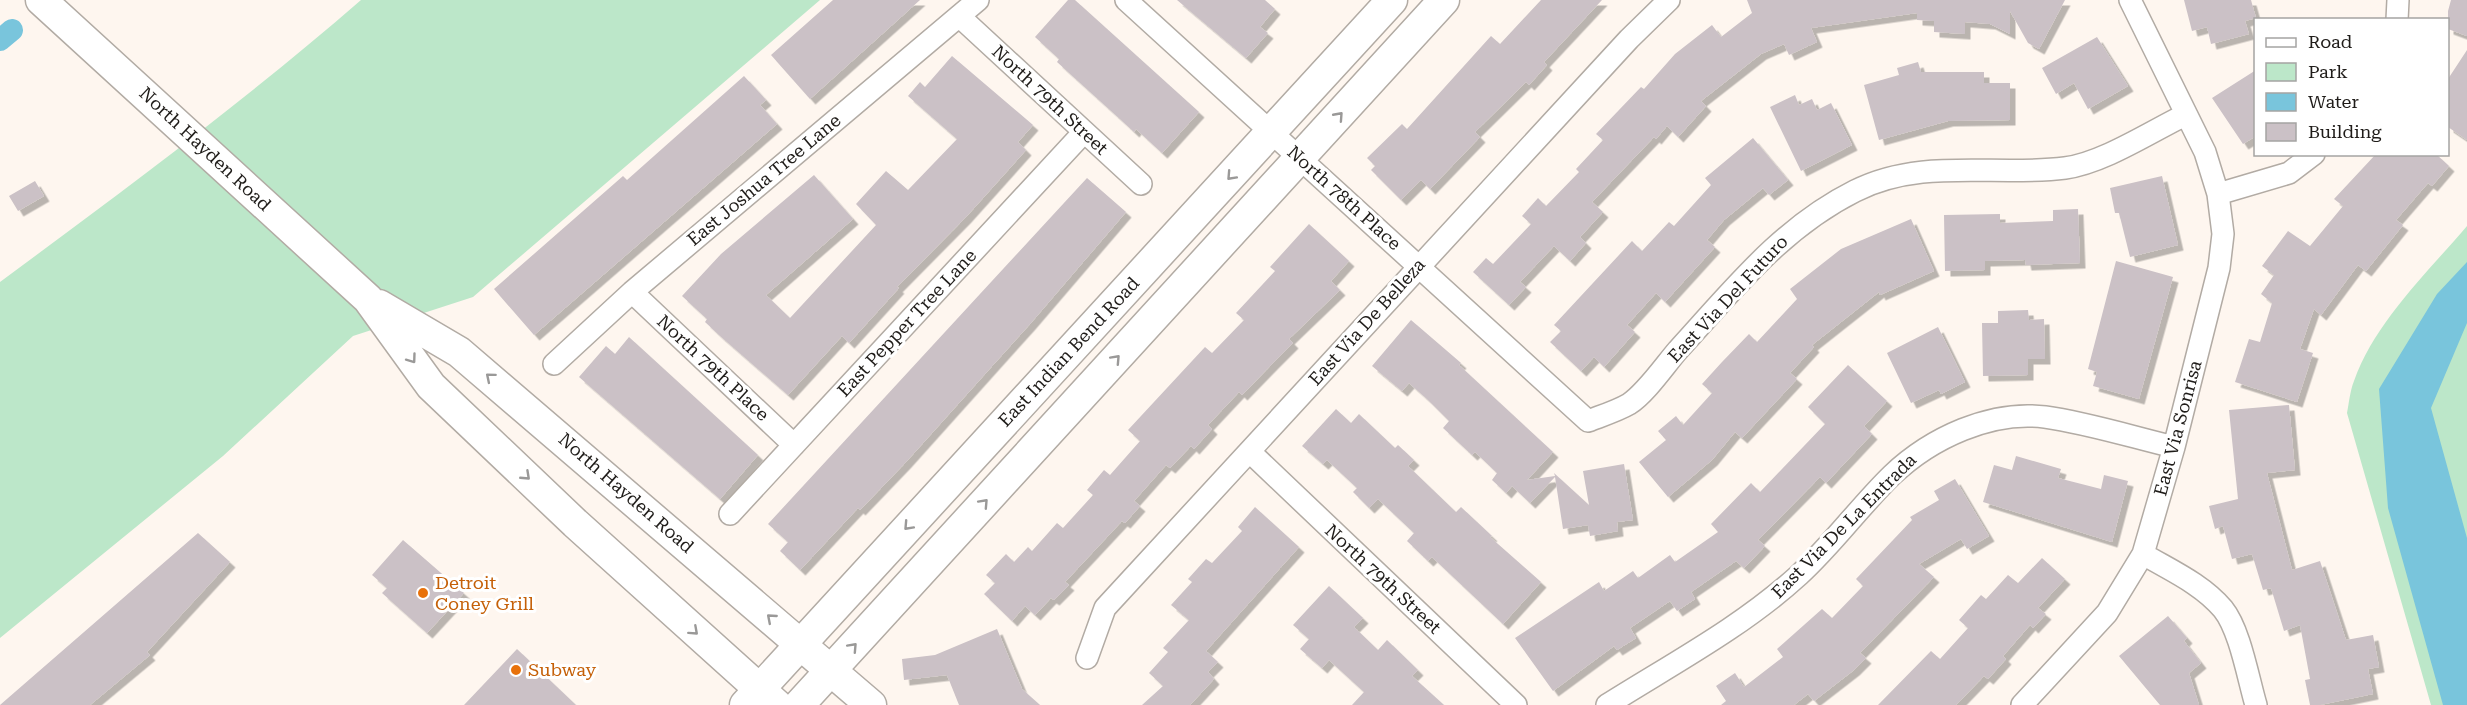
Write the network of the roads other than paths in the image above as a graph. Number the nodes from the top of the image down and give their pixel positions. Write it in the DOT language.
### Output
graph roads {
  1 [pos="41,0"];
  2 [pos="978,0"];
  3 [pos="1126,0"];
  4 [pos="1392,0"];
  5 [pos="1444,0"];
  6 [pos="1669,0"];
  7 [pos="2130,0"];
  8 [pos="2398,0"];
  9 [pos="959,16"];
  10 [pos="2397,18"];
  11 [pos="2185,115"];
  12 [pos="1084,132"];
  13 [pos="1271,133"];
  14 [pos="2311,156"];
  15 [pos="1300,159"];
  16 [pos="1141,184"];
  17 [pos="2218,194"];
  18 [pos="1418,266"];
  19 [pos="632,292"];
  20 [pos="368,299"];
  21 [pos="554,364"];
  22 [pos="1588,422"];
  23 [pos="795,445"];
  24 [pos="2174,447"];
  25 [pos="1250,452"];
  26 [pos="730,514"];
  27 [pos="2143,554"];
  28 [pos="800,643"];
  29 [pos="1087,658"];
  30 [pos="831,669"];
  31 [pos="760,700"];
  32 [pos="799,705"];
  33 [pos="871,705"];
  34 [pos="1516,705"];
  35 [pos="1607,705"];
  36 [pos="2022,705"];
  37 [pos="2256,705"];
  1 -- 20 [label="main road, North Hayden Road"];
  2 -- 9 [label="street, East Joshua Tree Lane"];
  3 -- 13 [label="street, North 78th Place"];
  4 -- 13 [label="main road, East Indian Bend Road"];
  15 -- 5 [label="main road, one-way"];
  6 -- 18 [label="street, East Via De Belleza"];
  7 -- 11 [label="street"];
  8 -- 10 [label="street"];
  9 -- 12 [label="street, North 79th Street"];
  9 -- 19 [label="street, East Joshua Tree Lane"];
  11 -- 17 [label="street, East Via Sonrisa"];
  11 -- 22 [label="street, East Via Del Futuro"];
  12 -- 16 [label="street, North 79th Street"];
  12 -- 23 [label="street, East Pepper Tree Lane"];
  13 -- 15 [label="street, North 78th Place"];
  13 -- 28 [label="main road, East Indian Bend Road, one-way"];
  14 -- 17 [label="street"];
  15 -- 18 [label="street, North 78th Place"];
  30 -- 15 [label="main road, one-way"];
  17 -- 24 [label="street, East Via Sonrisa"];
  18 -- 22 [label="street, North 78th Place"];
  18 -- 25 [label="street, East Via De Belleza"];
  19 -- 21 [label="street, East Joshua Tree Lane"];
  19 -- 23 [label="street, North 79th Place"];
  28 -- 20 [label="main road, North Hayden Road, one-way"];
  20 -- 31 [label="main road, North Hayden Road, one-way"];
  23 -- 26 [label="street, East Pepper Tree Lane"];
  24 -- 27 [label="street, East Via Sonrisa"];
  24 -- 35 [label="street, East Via De La Entrada"];
  25 -- 29 [label="street, East Via De Belleza"];
  25 -- 34 [label="street, North 79th Street"];
  27 -- 36 [label="street, East Via Sonrisa"];
  27 -- 37 [label="street"];
  28 -- 30 [label="main road, North Hayden Road"];
  28 -- 31 [label="main road, East Indian Bend Road"];
  30 -- 32 [label="main road"];
  30 -- 33 [label="main road, North Hayden Road"];
}
